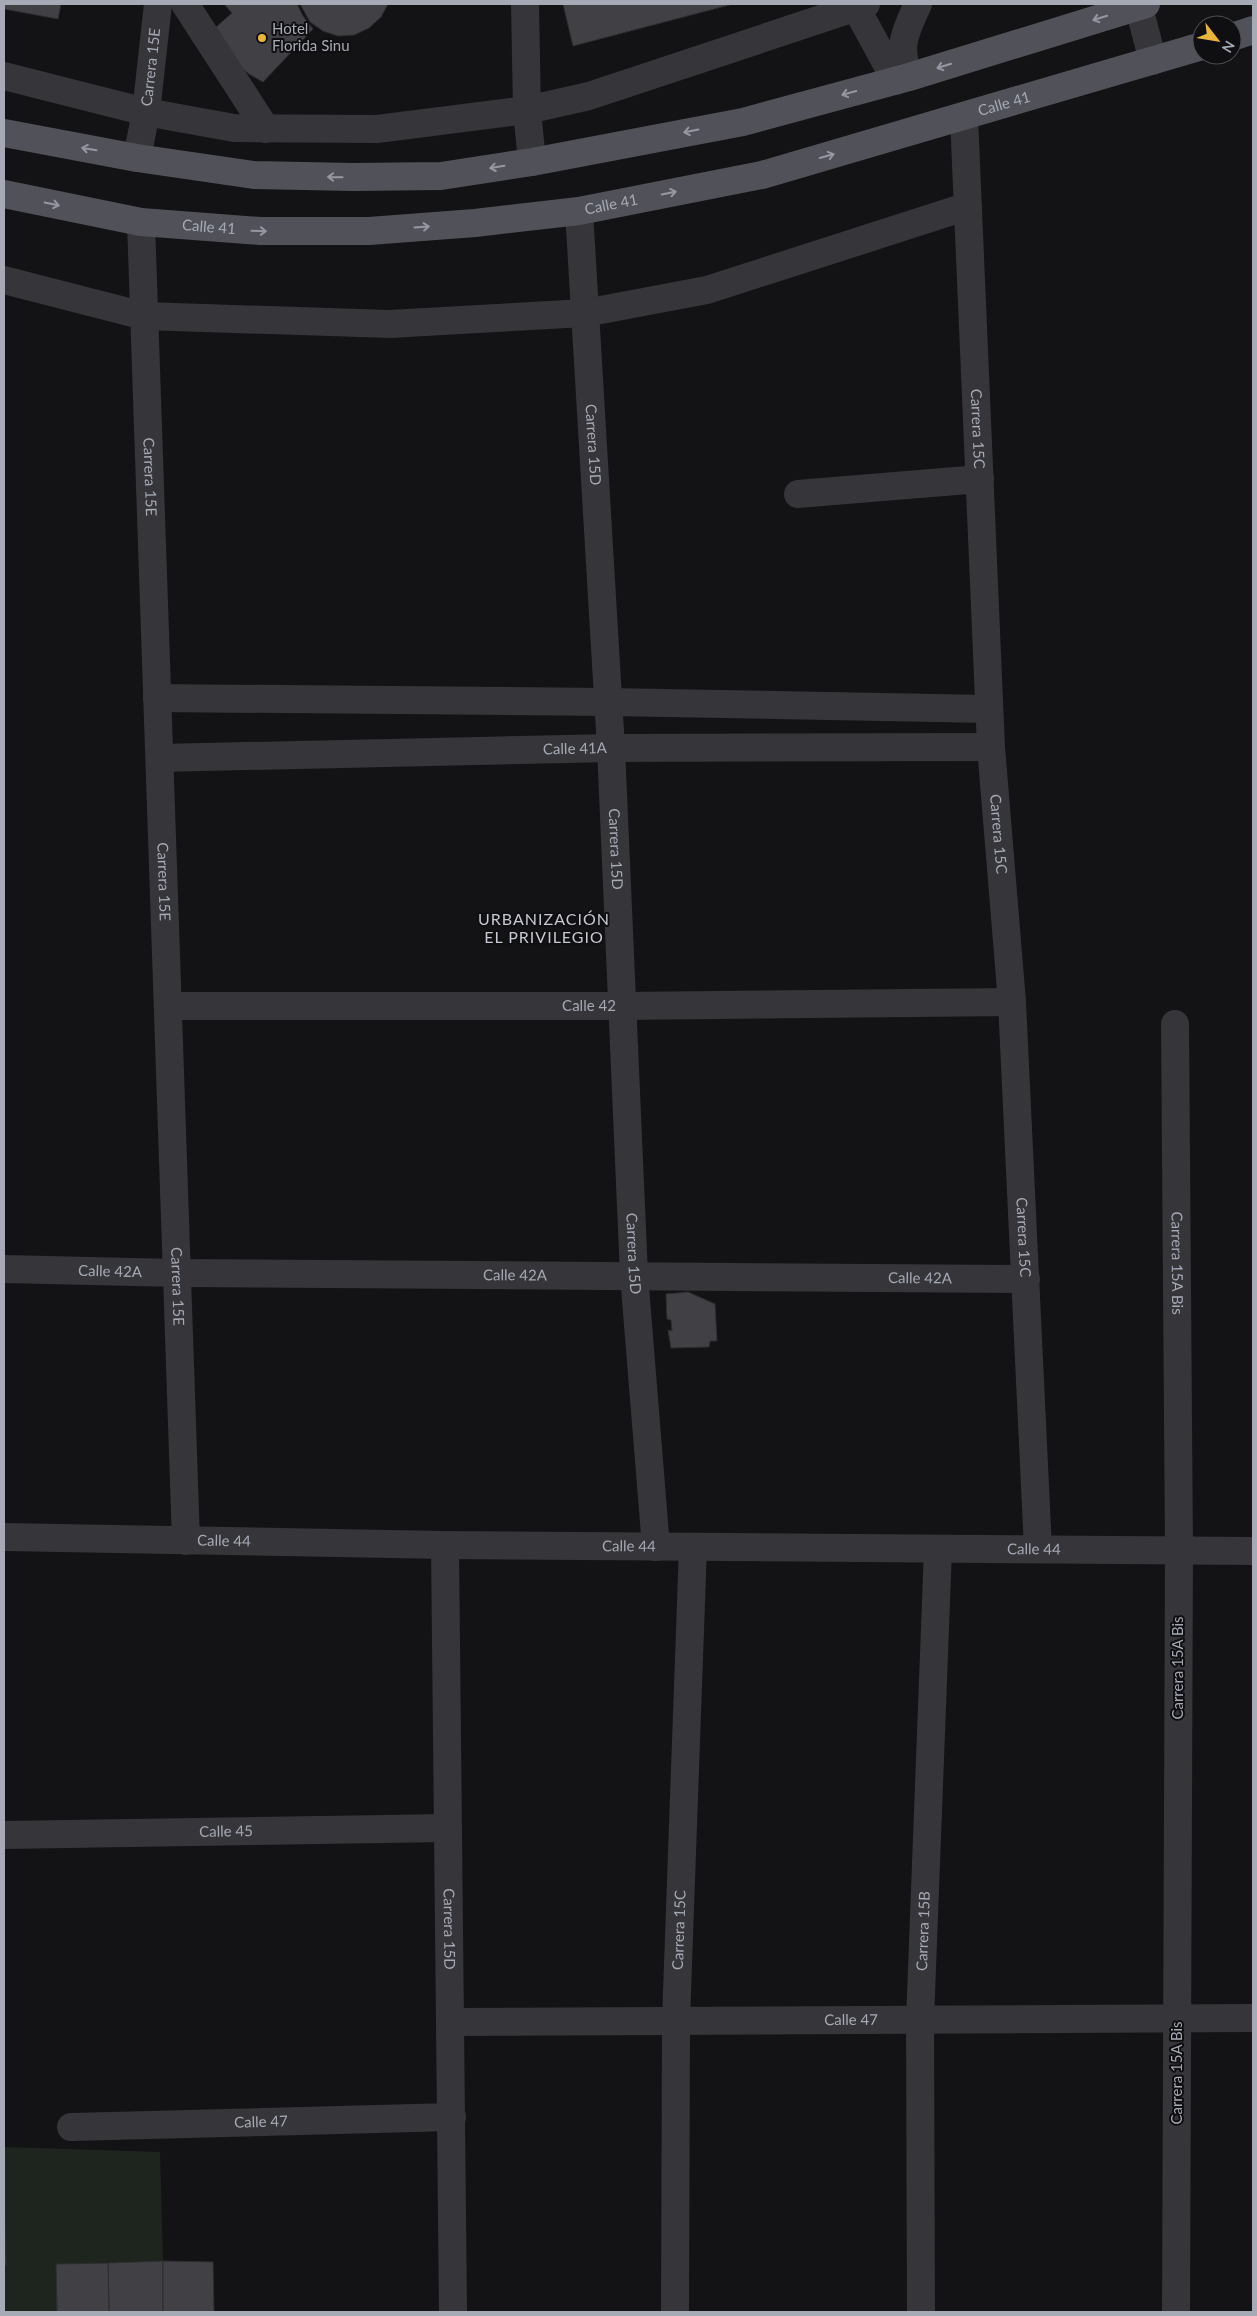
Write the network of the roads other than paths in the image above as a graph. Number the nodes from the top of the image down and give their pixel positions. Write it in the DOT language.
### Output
graph roads {
  1 [pos="158,4"];
  2 [pos="185,4"];
  3 [pos="525,4"];
  4 [pos="918,4"];
  5 [pos="858,5"];
  6 [pos="1135,6"];
  7 [pos="1192,49"];
  8 [pos="1154,60"];
  9 [pos="4,76"];
  10 [pos="903,79"];
  11 [pos="527,110"];
  12 [pos="146,112"];
  13 [pos="964,117"];
  14 [pos="266,129"];
  15 [pos="4,133"];
  16 [pos="136,158"];
  17 [pos="532,162"];
  18 [pos="4,194"];
  19 [pos="968,206"];
  20 [pos="579,211"];
  21 [pos="141,222"];
  22 [pos="4,280"];
  23 [pos="585,313"];
  24 [pos="144,316"];
  25 [pos="980,478"];
  26 [pos="798,494"];
  27 [pos="157,698"];
  28 [pos="609,702"];
  29 [pos="989,709"];
  30 [pos="991,747"];
  31 [pos="611,748"];
  32 [pos="160,758"];
  33 [pos="1012,1002"];
  34 [pos="168,1006"];
  35 [pos="622,1006"];
  36 [pos="1175,1024"];
  37 [pos="4,1269"];
  38 [pos="177,1272"];
  39 [pos="634,1275"];
  40 [pos="1026,1279"];
  41 [pos="4,1537"];
  42 [pos="186,1541"];
  43 [pos="445,1545"];
  44 [pos="656,1547"];
  45 [pos="694,1547"];
  46 [pos="938,1548"];
  47 [pos="1038,1549"];
  48 [pos="1179,1550"];
  49 [pos="1253,1551"];
  50 [pos="448,1828"];
  51 [pos="4,1835"];
  52 [pos="1177,2018"];
  53 [pos="1253,2018"];
  54 [pos="676,2020"];
  55 [pos="920,2021"];
  56 [pos="450,2022"];
  57 [pos="452,2117"];
  58 [pos="71,2127"];
  59 [pos="453,2312"];
  60 [pos="675,2312"];
  61 [pos="921,2312"];
  62 [pos="1176,2312"];
  1 -- 12 [label="street, Carrera 15E"];
  2 -- 14 [label="street"];
  3 -- 11 [label="street"];
  4 -- 10 [label="street"];
  5 -- 10 [label="street"];
  5 -- 11 [label="street"];
  6 -- 8 [label="street"];
  6 -- 10 [label="main road, one-way"];
  7 -- 8 [label="main road, Calle 41"];
  8 -- 13 [label="main road, Calle 41"];
  9 -- 12 [label="street"];
  10 -- 17 [label="main road, one-way"];
  11 -- 14 [label="street"];
  11 -- 17 [label="street"];
  12 -- 14 [label="street"];
  12 -- 16 [label="street, Carrera 15E"];
  13 -- 19 [label="street, Carrera 15C"];
  20 -- 13 [label="main road, Calle 41, one-way"];
  16 -- 15 [label="main road, one-way"];
  17 -- 16 [label="main road, one-way"];
  18 -- 21 [label="main road, Calle 41, one-way"];
  19 -- 23 [label="street"];
  19 -- 25 [label="street, Carrera 15C"];
  21 -- 20 [label="main road, Calle 41, one-way"];
  20 -- 23 [label="street, Carrera 15D"];
  21 -- 24 [label="street, Carrera 15E"];
  22 -- 24 [label="street"];
  23 -- 24 [label="street"];
  23 -- 28 [label="street, Carrera 15D"];
  24 -- 27 [label="street, Carrera 15E"];
  25 -- 26 [label="street"];
  25 -- 29 [label="street, Carrera 15C"];
  27 -- 28 [label="street"];
  27 -- 32 [label="street, Carrera 15E"];
  28 -- 29 [label="street"];
  28 -- 31 [label="street, Carrera 15D"];
  29 -- 30 [label="street, Carrera 15C"];
  30 -- 31 [label="street, Calle 41A"];
  30 -- 33 [label="street, Carrera 15C"];
  31 -- 32 [label="street, Calle 41A"];
  31 -- 35 [label="street, Carrera 15D"];
  32 -- 34 [label="street, Carrera 15E"];
  33 -- 35 [label="street, Calle 42"];
  33 -- 40 [label="street, Carrera 15C"];
  34 -- 35 [label="street, Calle 42"];
  34 -- 38 [label="street, Carrera 15E"];
  35 -- 39 [label="street, Carrera 15D"];
  36 -- 48 [label="street, Carrera 15A Bis"];
  37 -- 38 [label="street, Calle 42A"];
  38 -- 39 [label="street, Calle 42A"];
  38 -- 42 [label="street, Carrera 15E"];
  39 -- 40 [label="street, Calle 42A"];
  39 -- 44 [label="street, Carrera 15D"];
  40 -- 47 [label="street, Carrera 15C"];
  41 -- 42 [label="street, Calle 44"];
  42 -- 43 [label="street, Calle 44"];
  43 -- 44 [label="street, Calle 44"];
  43 -- 50 [label="street, Carrera 15D"];
  44 -- 45 [label="street, Calle 44"];
  45 -- 46 [label="street, Calle 44"];
  45 -- 54 [label="street, Carrera 15C"];
  46 -- 47 [label="street, Calle 44"];
  46 -- 55 [label="street, Carrera 15B"];
  47 -- 48 [label="street, Calle 44"];
  48 -- 49 [label="street, Calle 44"];
  48 -- 52 [label="street, Carrera 15A Bis"];
  50 -- 51 [label="street, Calle 45"];
  50 -- 56 [label="street, Carrera 15D"];
  52 -- 53 [label="street, Calle 47"];
  52 -- 55 [label="street, Calle 47"];
  52 -- 62 [label="street, Carrera 15A Bis"];
  54 -- 55 [label="street, Calle 47"];
  54 -- 56 [label="street, Calle 47"];
  54 -- 60 [label="street, Carrera 15C"];
  55 -- 61 [label="street, Carrera 15B"];
  56 -- 57 [label="street, Carrera 15D"];
  57 -- 58 [label="street, Calle 47"];
  57 -- 59 [label="street, Carrera 15D"];
}
